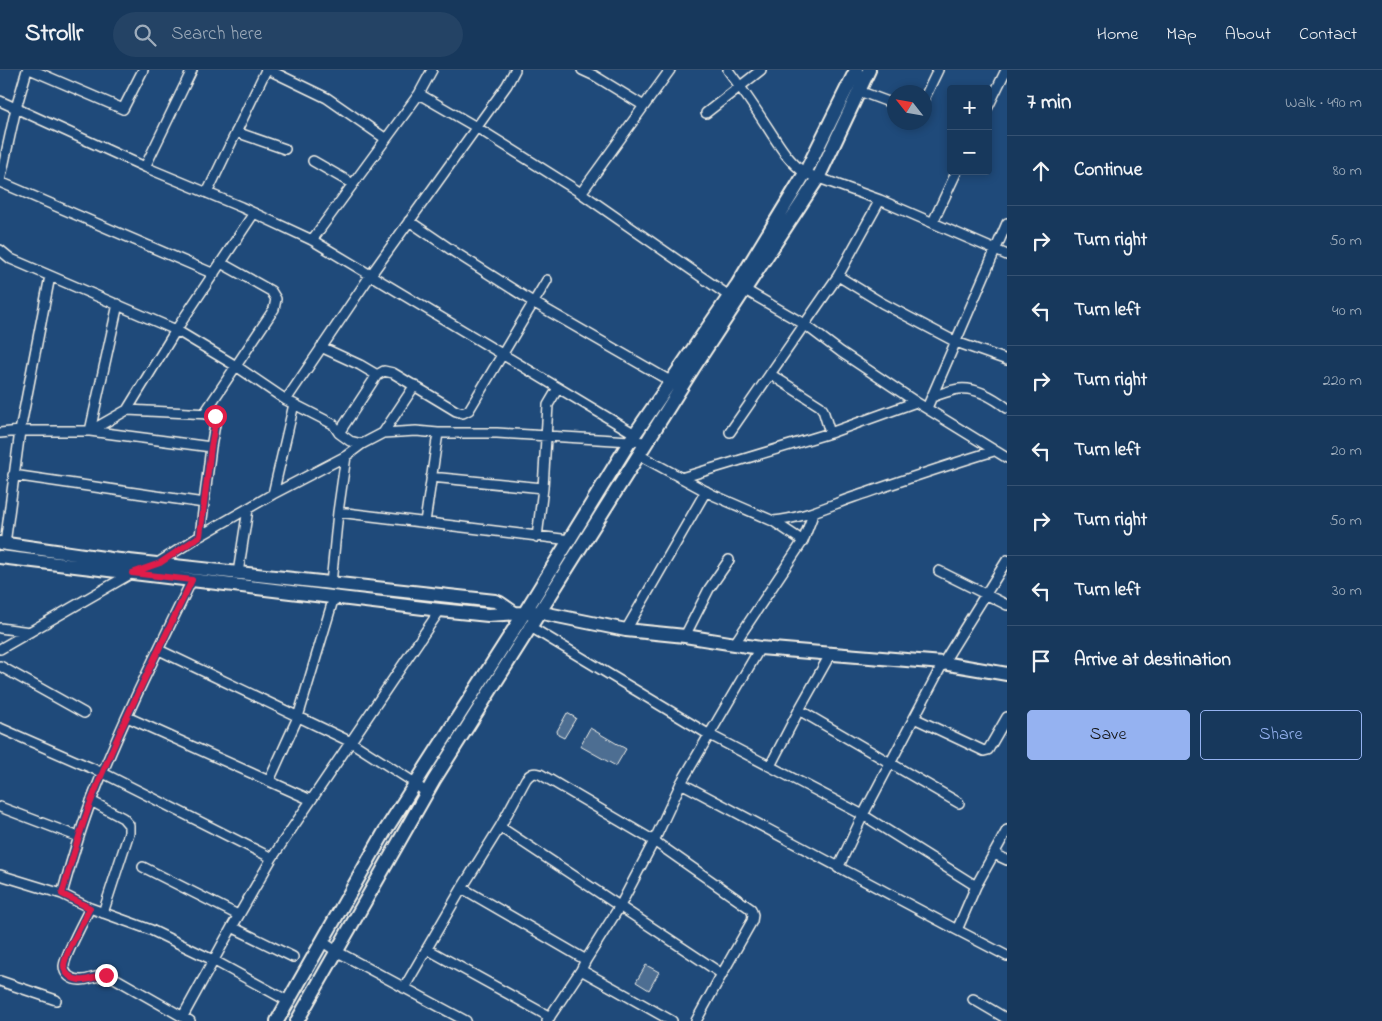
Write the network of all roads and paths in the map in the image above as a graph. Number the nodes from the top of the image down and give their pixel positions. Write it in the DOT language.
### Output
graph roads {
  1 [pos="27,70"];
  2 [pos="32,70"];
  3 [pos="143,70"];
  4 [pos="192,70"];
  5 [pos="268,70"];
  6 [pos="432,70"];
  7 [pos="515,70"];
  8 [pos="582,70"];
  9 [pos="670,70"];
  10 [pos="728,70"];
  11 [pos="761,70"];
  12 [pos="856,70"];
  13 [pos="869,70"];
  14 [pos="938,70"];
  15 [pos="1006,70"];
  16 [pos="740,85"];
  17 [pos="931,85"];
  18 [pos="860,91"];
  19 [pos="419,94"];
  20 [pos="992,99"];
  21 [pos="887,101"];
  22 [pos="0,102"];
  23 [pos="644,106"];
  24 [pos="16,108"];
  25 [pos="706,113"];
  26 [pos="476,127"];
  27 [pos="236,132"];
  28 [pos="386,139"];
  29 [pos="285,149"];
  30 [pos="313,161"];
  31 [pos="145,166"];
  32 [pos="805,173"];
  33 [pos="955,175"];
  34 [pos="818,178"];
  35 [pos="0,182"];
  36 [pos="352,184"];
  37 [pos="206,193"];
  38 [pos="581,193"];
  39 [pos="880,200"];
  40 [pos="254,213"];
  41 [pos="409,221"];
  42 [pos="933,222"];
  43 [pos="1007,223"];
  44 [pos="312,240"];
  45 [pos="0,250"];
  46 [pos="995,250"];
  47 [pos="1007,255"];
  48 [pos="221,263"];
  49 [pos="214,274"];
  50 [pos="50,276"];
  51 [pos="370,276"];
  52 [pos="838,276"];
  53 [pos="547,280"];
  54 [pos="741,287"];
  55 [pos="729,296"];
  56 [pos="533,302"];
  57 [pos="118,304"];
  58 [pos="804,324"];
  59 [pos="176,330"];
  60 [pos="956,342"];
  61 [pos="321,348"];
  62 [pos="502,353"];
  63 [pos="1007,360"];
  64 [pos="236,366"];
  65 [pos="770,374"];
  66 [pos="377,375"];
  67 [pos="670,381"];
  68 [pos="414,385"];
  69 [pos="558,388"];
  70 [pos="932,397"];
  71 [pos="290,402"];
  72 [pos="916,402"];
  73 [pos="928,408"];
  74 [pos="1007,408"];
  75 [pos="128,410"];
  76 [pos="204,414"];
  77 [pos="20,430"];
  78 [pos="90,431"];
  79 [pos="730,432"];
  80 [pos="0,433"];
  81 [pos="340,433"];
  82 [pos="383,433"];
  83 [pos="438,433"];
  84 [pos="830,433"];
  85 [pos="548,436"];
  86 [pos="632,438"];
  87 [pos="646,442"];
  88 [pos="362,444"];
  89 [pos="211,447"];
  90 [pos="994,451"];
  91 [pos="638,455"];
  92 [pos="346,456"];
  93 [pos="1007,458"];
  94 [pos="13,475"];
  95 [pos="432,477"];
  96 [pos="681,478"];
  97 [pos="543,488"];
  98 [pos="706,492"];
  99 [pos="273,494"];
  100 [pos="204,502"];
  101 [pos="248,509"];
  102 [pos="338,512"];
  103 [pos="814,512"];
  104 [pos="773,521"];
  105 [pos="425,522"];
  106 [pos="200,536"];
  107 [pos="537,537"];
  108 [pos="570,540"];
  109 [pos="803,541"];
  110 [pos="3,544"];
  111 [pos="0,558"];
  112 [pos="729,560"];
  113 [pos="1007,560"];
  114 [pos="160,563"];
  115 [pos="938,571"];
  116 [pos="132,573"];
  117 [pos="238,573"];
  118 [pos="192,580"];
  119 [pos="332,590"];
  120 [pos="987,593"];
  121 [pos="1007,605"];
  122 [pos="440,610"];
  123 [pos="519,612"];
  124 [pos="538,612"];
  125 [pos="529,626"];
  126 [pos="0,628"];
  127 [pos="626,630"];
  128 [pos="30,632"];
  129 [pos="685,636"];
  130 [pos="735,643"];
  131 [pos="760,648"];
  132 [pos="0,649"];
  133 [pos="159,650"];
  134 [pos="831,653"];
  135 [pos="943,663"];
  136 [pos="0,666"];
  137 [pos="1007,674"];
  138 [pos="799,710"];
  139 [pos="84,713"];
  140 [pos="127,717"];
  141 [pos="298,717"];
  142 [pos="1007,717"];
  143 [pos="914,718"];
  144 [pos="0,728"];
  145 [pos="708,734"];
  146 [pos="351,742"];
  147 [pos="892,762"];
  148 [pos="770,766"];
  149 [pos="103,773"];
  150 [pos="269,781"];
  151 [pos="415,783"];
  152 [pos="681,784"];
  153 [pos="426,793"];
  154 [pos="311,800"];
  155 [pos="92,801"];
  156 [pos="959,803"];
  157 [pos="0,806"];
  158 [pos="863,815"];
  159 [pos="500,827"];
  160 [pos="1007,830"];
  161 [pos="79,837"];
  162 [pos="654,842"];
  163 [pos="994,854"];
  164 [pos="272,858"];
  165 [pos="1007,860"];
  166 [pos="143,866"];
  167 [pos="838,868"];
  168 [pos="0,876"];
  169 [pos="976,886"];
  170 [pos="462,888"];
  171 [pos="62,894"];
  172 [pos="620,906"];
  173 [pos="90,908"];
  174 [pos="103,913"];
  175 [pos="238,915"];
  176 [pos="232,927"];
  177 [pos="957,930"];
  178 [pos="323,942"];
  179 [pos="427,949"];
  180 [pos="336,951"];
  181 [pos="1007,956"];
  182 [pos="293,957"];
  183 [pos="213,960"];
  184 [pos="586,960"];
  185 [pos="581,970"];
  186 [pos="722,974"];
  187 [pos="0,982"];
  188 [pos="404,988"];
  189 [pos="973,999"];
  190 [pos="56,1000"];
  191 [pos="288,1001"];
  192 [pos="187,1019"];
  193 [pos="549,1019"];
  194 [pos="1007,1019"];
  195 [pos="278,1021"];
  196 [pos="297,1021"];
  197 [pos="466,1021"];
  198 [pos="672,1021"];
  199 [pos="696,1021"];
  1 -- 24 [label="street"];
  2 -- 3 [label="street"];
  4 -- 31 [label="street"];
  5 -- 27 [label="street"];
  5 -- 28 [label="street"];
  6 -- 19 [label="street"];
  7 -- 26 [label="street"];
  8 -- 23 [label="street"];
  9 -- 23 [label="street"];
  10 -- 16 [label="street"];
  11 -- 16 [label="street"];
  12 -- 32 [label="street"];
  13 -- 18 [label="street"];
  14 -- 17 [label="street"];
  15 -- 20 [label="street"];
  16 -- 25 [label="street"];
  16 -- 32 [label="street"];
  18 -- 21 [label="street"];
  18 -- 34 [label="street"];
  19 -- 26 [label="street"];
  19 -- 28 [label="street"];
  22 -- 24 [label="street"];
  23 -- 38 [label="street"];
  24 -- 31 [label="street"];
  24 -- 35 [label="street"];
  26 -- 38 [label="street"];
  26 -- 41 [label="street"];
  27 -- 29 [label="street"];
  27 -- 37 [label="street"];
  28 -- 36 [label="street"];
  30 -- 36 [label="street"];
  31 -- 37 [label="street"];
  32 -- 34 [label="street"];
  32 -- 54 [label="street"];
  33 -- 42 [label="street"];
  34 -- 39 [label="street"];
  34 -- 54 [label="street"];
  35 -- 49 [label="street"];
  36 -- 44 [label="street"];
  37 -- 40 [label="street"];
  38 -- 55 [label="street"];
  39 -- 42 [label="street"];
  39 -- 52 [label="street"];
  40 -- 44 [label="street"];
  40 -- 48 [label="street"];
  41 -- 51 [label="street"];
  41 -- 56 [label="street"];
  42 -- 46 [label="street"];
  43 -- 46 [label="street"];
  44 -- 51 [label="street"];
  45 -- 50 [label="street"];
  46 -- 47 [label="street"];
  46 -- 60 [label="street"];
  48 -- 49 [label="street"];
  48 -- 64 [label="street"];
  49 -- 59 [label="street"];
  50 -- 57 [label="street"];
  50 -- 77 [label="street"];
  51 -- 61 [label="street"];
  51 -- 62 [label="street"];
  52 -- 58 [label="street"];
  52 -- 60 [label="street"];
  53 -- 56 [label="street"];
  54 -- 55 [label="street"];
  54 -- 58 [label="street"];
  54 -- 87 [label="street"];
  55 -- 67 [label="street"];
  56 -- 62 [label="street"];
  56 -- 67 [label="street"];
  57 -- 59 [label="street"];
  57 -- 78 [label="street"];
  58 -- 65 [label="street"];
  58 -- 72 [label="street"];
  59 -- 64 [label="street"];
  59 -- 75 [label="street"];
  60 -- 63 [label="street"];
  60 -- 70 [label="street"];
  61 -- 66 [label="street"];
  61 -- 71 [label="street"];
  62 -- 68 [label="street"];
  62 -- 69 [label="street"];
  64 -- 71 [label="street"];
  64 -- 76 [label="street"];
  65 -- 79 [label="street"];
  65 -- 84 [label="street"];
  66 -- 68 [label="street"];
  66 -- 81 [label="street"];
  67 -- 86 [label="street"];
  68 -- 82 [label="street"];
  69 -- 85 [label="street"];
  69 -- 86 [label="street"];
  70 -- 73 [label="street"];
  70 -- 74 [label="street"];
  71 -- 81 [label="street"];
  71 -- 99 [label="street"];
  72 -- 73 [label="street"];
  72 -- 84 [label="street"];
  73 -- 90 [label="street"];
  75 -- 76 [label="street"];
  75 -- 78 [label="street"];
  76 -- 89 [label="street"];
  77 -- 78 [label="street"];
  77 -- 80 [label="street"];
  77 -- 94 [label="street"];
  78 -- 89 [label="street"];
  81 -- 88 [label="street"];
  82 -- 83 [label="street"];
  82 -- 88 [label="street"];
  83 -- 85 [label="street"];
  83 -- 95 [label="street"];
  84 -- 96 [label="street"];
  85 -- 86 [label="street"];
  85 -- 97 [label="street"];
  86 -- 87 [label="street"];
  86 -- 108 [label="street"];
  87 -- 91 [label="street"];
  88 -- 92 [label="street"];
  89 -- 100 [label="street"];
  90 -- 93 [label="street"];
  90 -- 103 [label="street"];
  91 -- 96 [label="street"];
  91 -- 124 [label="street"];
  92 -- 99 [label="street"];
  92 -- 102 [label="street"];
  94 -- 100 [label="street"];
  94 -- 110 [label="street"];
  95 -- 97 [label="street"];
  95 -- 105 [label="street"];
  96 -- 98 [label="street"];
  97 -- 107 [label="street"];
  98 -- 104 [label="street"];
  98 -- 127 [label="street"];
  99 -- 101 [label="street"];
  100 -- 106 [label="street"];
  101 -- 106 [label="street"];
  101 -- 117 [label="street"];
  102 -- 105 [label="street"];
  102 -- 119 [label="street"];
  103 -- 104 [label="street"];
  103 -- 109 [label="street"];
  104 -- 109 [label="street"];
  105 -- 107 [label="street"];
  106 -- 114 [label="street"];
  107 -- 108 [label="street"];
  108 -- 123 [label="street"];
  109 -- 130 [label="street"];
  110 -- 114 [label="street"];
  111 -- 116 [label="street"];
  112 -- 129 [label="street"];
  113 -- 120 [label="street"];
  114 -- 116 [label="street"];
  114 -- 117 [label="street"];
  115 -- 120 [label="street"];
  116 -- 118 [label="street"];
  116 -- 128 [label="street"];
  117 -- 119 [label="street"];
  118 -- 119 [label="street"];
  118 -- 133 [label="street"];
  119 -- 122 [label="street"];
  119 -- 123 [label="street"];
  119 -- 141 [label="street"];
  120 -- 121 [label="street"];
  120 -- 135 [label="street"];
  122 -- 123 [label="street"];
  122 -- 146 [label="street"];
  123 -- 124 [label="street"];
  123 -- 151 [label="street"];
  124 -- 125 [label="street"];
  124 -- 127 [label="street"];
  125 -- 145 [label="street"];
  125 -- 153 [label="street"];
  126 -- 128 [label="street"];
  127 -- 129 [label="street"];
  128 -- 132 [label="street"];
  129 -- 130 [label="street"];
  130 -- 131 [label="street"];
  131 -- 134 [label="street"];
  131 -- 145 [label="street"];
  133 -- 140 [label="street"];
  133 -- 141 [label="street"];
  134 -- 135 [label="street"];
  134 -- 138 [label="street"];
  135 -- 137 [label="street"];
  135 -- 143 [label="street"];
  136 -- 139 [label="street"];
  138 -- 147 [label="street"];
  138 -- 148 [label="street"];
  140 -- 149 [label="street"];
  140 -- 150 [label="street"];
  141 -- 146 [label="street"];
  141 -- 150 [label="street"];
  142 -- 143 [label="street"];
  143 -- 147 [label="street"];
  144 -- 149 [label="street"];
  145 -- 148 [label="street"];
  145 -- 152 [label="street"];
  146 -- 151 [label="street"];
  146 -- 154 [label="street"];
  147 -- 156 [label="street"];
  147 -- 158 [label="street"];
  148 -- 158 [label="street"];
  149 -- 155 [label="street"];
  149 -- 164 [label="street"];
  150 -- 154 [label="street"];
  151 -- 153 [label="street"];
  151 -- 178 [label="street"];
  152 -- 162 [label="street"];
  152 -- 167 [label="street"];
  153 -- 180 [label="street"];
  154 -- 164 [label="street"];
  155 -- 161 [label="street"];
  155 -- 174 [label="street"];
  157 -- 161 [label="street"];
  158 -- 167 [label="street"];
  158 -- 169 [label="street"];
  159 -- 162 [label="street"];
  159 -- 170 [label="street"];
  159 -- 172 [label="street"];
  160 -- 163 [label="street"];
  161 -- 171 [label="street"];
  162 -- 172 [label="street"];
  162 -- 186 [label="street"];
  163 -- 165 [label="street"];
  163 -- 169 [label="street"];
  164 -- 175 [label="street"];
  166 -- 175 [label="street"];
  167 -- 177 [label="street"];
  168 -- 171 [label="street"];
  169 -- 177 [label="street"];
  170 -- 179 [label="street"];
  170 -- 184 [label="street"];
  171 -- 173 [label="street"];
  172 -- 184 [label="street"];
  172 -- 186 [label="street"];
  173 -- 174 [label="street"];
  173 -- 192 [label="street"];
  174 -- 183 [label="street"];
  175 -- 176 [label="street"];
  176 -- 182 [label="street"];
  176 -- 183 [label="street"];
  177 -- 181 [label="street"];
  178 -- 180 [label="street"];
  178 -- 191 [label="street"];
  179 -- 188 [label="street"];
  179 -- 193 [label="street"];
  180 -- 188 [label="street"];
  180 -- 196 [label="street"];
  183 -- 191 [label="street"];
  183 -- 192 [label="street"];
  184 -- 185 [label="street"];
  185 -- 193 [label="street"];
  185 -- 198 [label="street"];
  186 -- 199 [label="street"];
  187 -- 190 [label="street"];
  188 -- 197 [label="street"];
  189 -- 194 [label="street"];
  191 -- 195 [label="street"];
}
